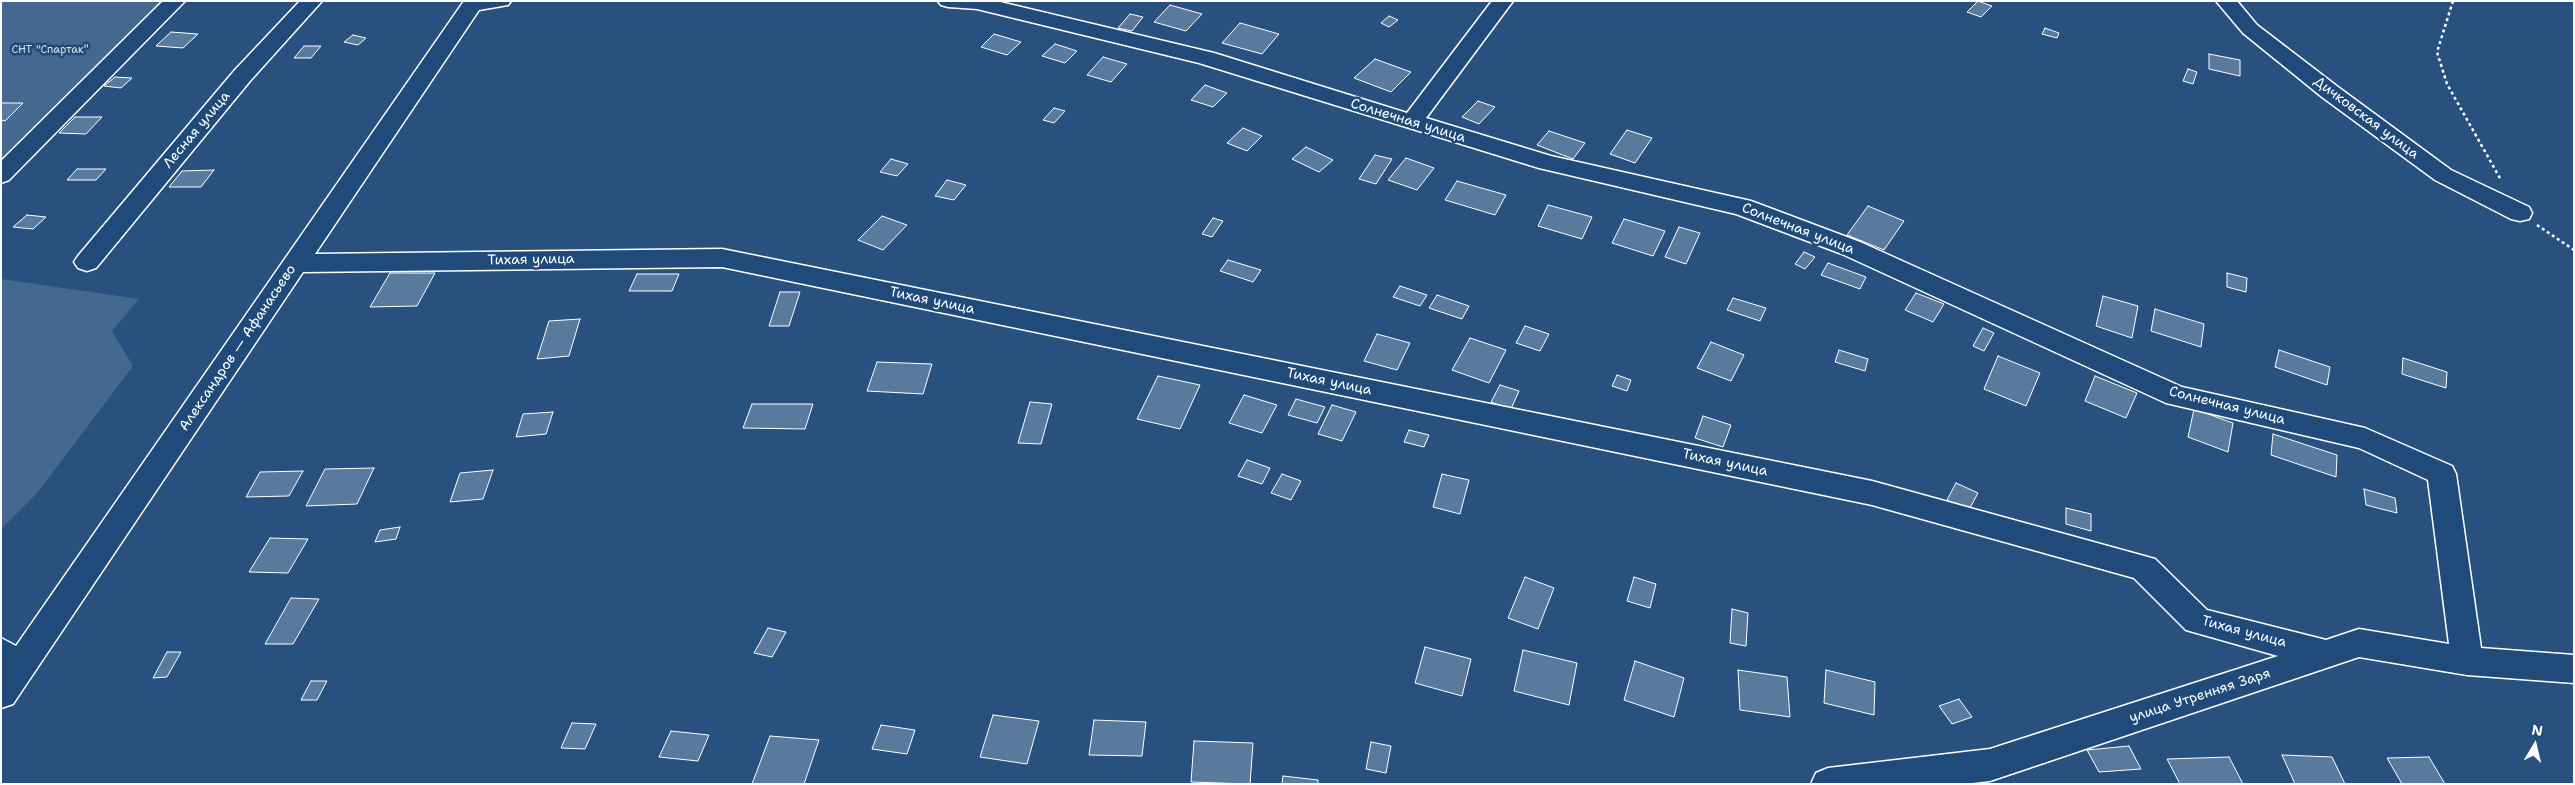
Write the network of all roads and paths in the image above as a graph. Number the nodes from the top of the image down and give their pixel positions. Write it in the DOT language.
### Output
graph roads {
  1 [pos="175,1"];
  2 [pos="312,1"];
  3 [pos="501,1"];
  4 [pos="948,1"];
  5 [pos="2226,1"];
  6 [pos="2453,1"];
  7 [pos="1499,2"];
  8 [pos="474,3"];
  9 [pos="1412,122"];
  10 [pos="1,175"];
  11 [pos="2520,214"];
  12 [pos="2574,250"];
  13 [pos="87,262"];
  14 [pos="296,263"];
  15 [pos="2326,654"];
  16 [pos="2467,661"];
  17 [pos="2574,669"];
  18 [pos="7,672"];
  19 [pos="1828,784"];
  1 -- 10 [label="street"];
  2 -- 13 [label="street, Лесная улица"];
  3 -- 8 [label="street"];
  4 -- 9 [label="street, Солнечная улица"];
  5 -- 11 [label="street, Дичковская улица"];
  6 -- 11 [label="path"];
  7 -- 9 [label="street"];
  8 -- 14 [label="street, Александров — Афанасьево"];
  9 -- 16 [label="street, Солнечная улица"];
  11 -- 12 [label="path"];
  14 -- 15 [label="street, Тихая улица"];
  14 -- 18 [label="street, Александров — Афанасьево"];
  15 -- 16 [label="street, улица Утренняя Заря"];
  15 -- 19 [label="street, улица Утренняя Заря"];
  16 -- 17 [label="street, улица Утренняя Заря"];
}
